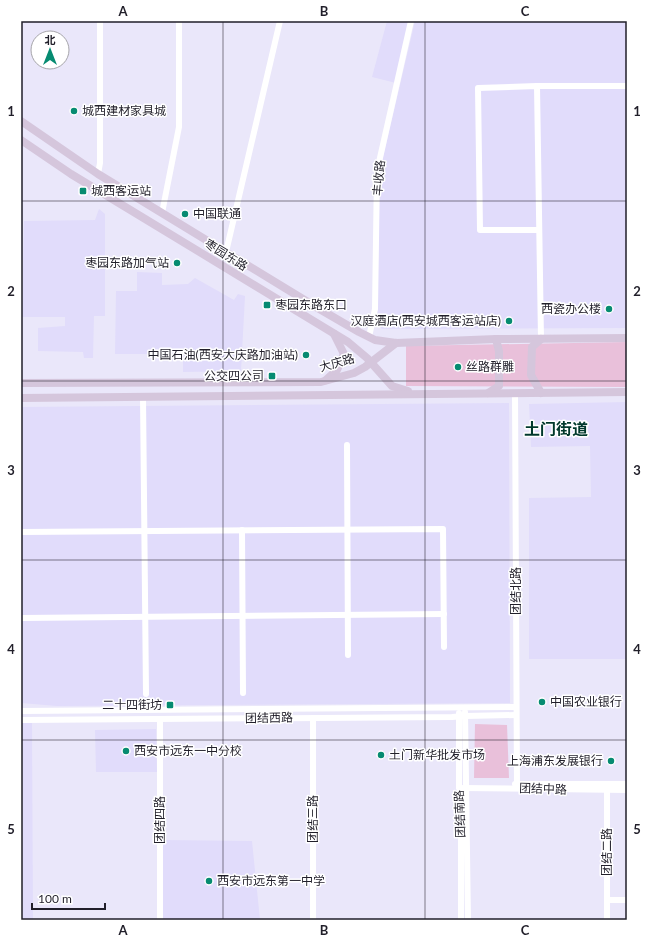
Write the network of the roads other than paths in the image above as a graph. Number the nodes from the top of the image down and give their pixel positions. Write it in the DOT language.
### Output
graph roads {
  1 [pos="100,21"];
  2 [pos="179,21"];
  3 [pos="280,21"];
  4 [pos="411,21"];
  5 [pos="537,86"];
  6 [pos="627,86"];
  7 [pos="21,121"];
  8 [pos="21,140"];
  9 [pos="98,174"];
  10 [pos="162,213"];
  11 [pos="539,230"];
  12 [pos="226,252"];
  13 [pos="334,334"];
  14 [pos="369,337"];
  15 [pos="627,338"];
  16 [pos="496,339"];
  17 [pos="541,339"];
  18 [pos="396,343"];
  19 [pos="372,363"];
  20 [pos="326,381"];
  21 [pos="298,382"];
  22 [pos="21,383"];
  23 [pos="627,392"];
  24 [pos="487,393"];
  25 [pos="515,393"];
  26 [pos="541,393"];
  27 [pos="414,394"];
  28 [pos="298,395"];
  29 [pos="143,397"];
  30 [pos="21,398"];
  31 [pos="347,445"];
  32 [pos="348,529"];
  33 [pos="144,530"];
  34 [pos="242,530"];
  35 [pos="21,532"];
  36 [pos="444,614"];
  37 [pos="348,615"];
  38 [pos="145,616"];
  39 [pos="243,616"];
  40 [pos="21,618"];
  41 [pos="444,647"];
  42 [pos="348,655"];
  43 [pos="243,693"];
  44 [pos="146,694"];
  45 [pos="462,707"];
  46 [pos="516,707"];
  47 [pos="21,711"];
  48 [pos="516,715"];
  49 [pos="462,716"];
  50 [pos="313,718"];
  51 [pos="160,719"];
  52 [pos="21,720"];
  53 [pos="627,784"];
  54 [pos="462,786"];
  55 [pos="517,786"];
  56 [pos="607,787"];
  57 [pos="627,790"];
  58 [pos="607,900"];
  59 [pos="627,900"];
  60 [pos="160,920"];
  61 [pos="313,920"];
  62 [pos="462,920"];
  63 [pos="468,920"];
  64 [pos="607,920"];
  1 -- 9 [label="street"];
  2 -- 10 [label="street"];
  3 -- 12 [label="street"];
  4 -- 14 [label="street, 丰收路"];
  5 -- 6 [label="street"];
  5 -- 11 [label="street"];
  5 -- 11 [label="street"];
  7 -- 9 [label="main road, 枣园东路"];
  8 -- 13 [label="main road, 枣园东路"];
  9 -- 10 [label="main road, 枣园东路"];
  10 -- 12 [label="main road, 枣园东路"];
  11 -- 17 [label="street"];
  12 -- 14 [label="main road, 枣园东路"];
  13 -- 19 [label="main road, 枣园东路"];
  13 -- 20 [label="main road"];
  14 -- 18 [label="main road, 枣园东路"];
  15 -- 17 [label="main road"];
  16 -- 17 [label="main road"];
  16 -- 18 [label="main road"];
  16 -- 24 [label="main road"];
  17 -- 26 [label="main road"];
  18 -- 19 [label="main road, 大庆路"];
  19 -- 20 [label="main road, 大庆路"];
  19 -- 27 [label="main road, 枣园东路"];
  20 -- 21 [label="main road, 大庆路"];
  21 -- 22 [label="main road, 大庆路"];
  21 -- 28 [label="main road"];
  23 -- 26 [label="main road"];
  24 -- 25 [label="main road"];
  24 -- 27 [label="main road"];
  25 -- 26 [label="main road"];
  25 -- 46 [label="street, 团结北路"];
  27 -- 28 [label="main road"];
  28 -- 29 [label="main road"];
  29 -- 30 [label="main road"];
  29 -- 33 [label="street"];
  31 -- 32 [label="street"];
  32 -- 34 [label="street"];
  32 -- 36 [label="street"];
  32 -- 37 [label="street"];
  33 -- 34 [label="street"];
  33 -- 35 [label="street"];
  33 -- 38 [label="street"];
  34 -- 39 [label="street"];
  36 -- 37 [label="street"];
  36 -- 41 [label="street"];
  37 -- 39 [label="street"];
  37 -- 42 [label="street"];
  38 -- 39 [label="street"];
  38 -- 40 [label="street"];
  38 -- 44 [label="street"];
  39 -- 43 [label="street"];
  45 -- 46 [label="street, 团结西路"];
  45 -- 47 [label="street, 团结西路"];
  45 -- 49 [label="street, 团结南路"];
  46 -- 48 [label="street, 团结北路"];
  48 -- 49 [label="street, 团结西路"];
  48 -- 55 [label="street, 团结北路"];
  49 -- 50 [label="street, 团结西路"];
  49 -- 54 [label="street, 团结南路"];
  50 -- 51 [label="street, 团结西路"];
  50 -- 61 [label="street, 团结三路"];
  51 -- 52 [label="street, 团结西路"];
  51 -- 60 [label="street, 团结四路"];
  53 -- 56 [label="street, 团结中路"];
  54 -- 55 [label="street, 团结中路"];
  54 -- 62 [label="street, 团结南路"];
  54 -- 63 [label="street, 团结南路"];
  55 -- 56 [label="street, 团结中路"];
  56 -- 57 [label="street, 团结中路"];
  56 -- 58 [label="street, 团结二路"];
  58 -- 59 [label="street"];
  58 -- 64 [label="street, 团结二路"];
}
